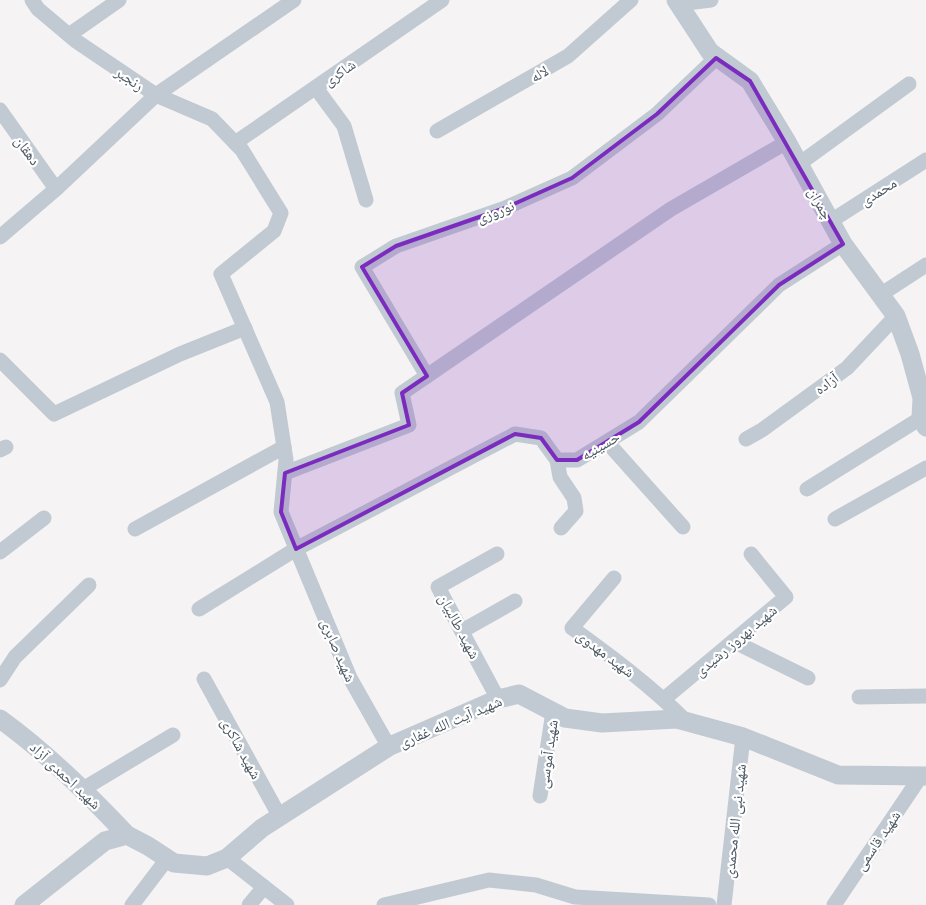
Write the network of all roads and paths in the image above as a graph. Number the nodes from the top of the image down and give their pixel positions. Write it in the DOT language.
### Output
graph roads {
  1 [pos="32,0"];
  2 [pos="119,0"];
  3 [pos="294,0"];
  4 [pos="442,0"];
  5 [pos="631,0"];
  6 [pos="711,0"];
  7 [pos="678,2"];
  8 [pos="69,35"];
  9 [pos="716,58"];
  10 [pos="909,84"];
  11 [pos="316,88"];
  12 [pos="156,95"];
  13 [pos="0,110"];
  14 [pos="437,131"];
  15 [pos="787,142"];
  16 [pos="235,143"];
  17 [pos="926,160"];
  18 [pos="799,164"];
  19 [pos="56,189"];
  20 [pos="366,200"];
  21 [pos="831,221"];
  22 [pos="0,237"];
  23 [pos="843,244"];
  24 [pos="926,265"];
  25 [pos="880,295"];
  26 [pos="896,316"];
  27 [pos="244,328"];
  28 [pos="0,360"];
  29 [pos="427,376"];
  30 [pos="924,397"];
  31 [pos="924,422"];
  32 [pos="746,439"];
  33 [pos="607,442"];
  34 [pos="284,447"];
  35 [pos="557,460"];
  36 [pos="926,468"];
  37 [pos="285,473"];
  38 [pos="807,490"];
  39 [pos="44,518"];
  40 [pos="835,519"];
  41 [pos="683,526"];
  42 [pos="561,528"];
  43 [pos="135,529"];
  44 [pos="296,549"];
  45 [pos="0,552"];
  46 [pos="497,554"];
  47 [pos="751,554"];
  48 [pos="614,578"];
  49 [pos="89,585"];
  50 [pos="515,600"];
  51 [pos="199,609"];
  52 [pos="462,631"];
  53 [pos="735,642"];
  54 [pos="808,678"];
  55 [pos="0,680"];
  56 [pos="204,680"];
  57 [pos="859,696"];
  58 [pos="926,696"];
  59 [pos="498,699"];
  60 [pos="664,699"];
  61 [pos="553,712"];
  62 [pos="0,719"];
  63 [pos="686,721"];
  64 [pos="173,734"];
  65 [pos="743,737"];
  66 [pos="389,747"];
  67 [pos="923,776"];
  68 [pos="83,790"];
  69 [pos="540,796"];
  70 [pos="280,817"];
  71 [pos="127,836"];
  72 [pos="227,858"];
  73 [pos="167,859"];
  74 [pos="264,887"];
  75 [pos="24,905"];
  76 [pos="132,905"];
  77 [pos="249,905"];
  78 [pos="287,905"];
  79 [pos="384,905"];
  80 [pos="709,905"];
  81 [pos="724,905"];
  82 [pos="834,905"];
  1 -- 8 [label="street, رنجبر"];
  2 -- 8 [label="street"];
  3 -- 12 [label="street"];
  4 -- 11 [label="street, شاکری"];
  5 -- 14 [label="street, لاله"];
  6 -- 7 [label="street"];
  7 -- 9 [label="street, چمران"];
  8 -- 12 [label="street, رنجبر"];
  9 -- 15 [label="street, چمران"];
  9 -- 29 [label="street, نوروزی"];
  10 -- 18 [label="street"];
  11 -- 16 [label="street, شاکری"];
  11 -- 20 [label="street"];
  12 -- 16 [label="street, رنجبر"];
  12 -- 19 [label="street"];
  13 -- 19 [label="street, دهقان"];
  15 -- 18 [label="street, چمران"];
  15 -- 29 [label="street"];
  16 -- 27 [label="street, رنجبر"];
  17 -- 21 [label="street, محمدی"];
  18 -- 21 [label="street, چمران"];
  19 -- 22 [label="street"];
  21 -- 23 [label="street, چمران"];
  23 -- 25 [label="street, چمران"];
  23 -- 33 [label="street, حسینیه"];
  24 -- 25 [label="street"];
  25 -- 26 [label="street, چمران"];
  26 -- 30 [label="street, چمران"];
  26 -- 32 [label="street, آزاده"];
  27 -- 28 [label="street"];
  27 -- 34 [label="street, شهید صابری"];
  29 -- 37 [label="street"];
  30 -- 31 [label="street, چمران"];
  31 -- 38 [label="street"];
  33 -- 35 [label="street, حسینیه"];
  33 -- 41 [label="street"];
  34 -- 37 [label="street, شهید صابری"];
  34 -- 43 [label="street"];
  35 -- 42 [label="street"];
  35 -- 44 [label="street"];
  36 -- 40 [label="street"];
  37 -- 44 [label="street, شهید صابری"];
  39 -- 45 [label="street"];
  44 -- 51 [label="street"];
  44 -- 66 [label="street, شهید صابری"];
  46 -- 52 [label="street, شهید طالبیان"];
  47 -- 53 [label="street, شهید بهروز رشیدی"];
  48 -- 60 [label="street, شهید مهدوی"];
  49 -- 55 [label="street"];
  50 -- 52 [label="street"];
  52 -- 59 [label="street, شهید طالبیان"];
  53 -- 54 [label="street"];
  53 -- 60 [label="street, شهید بهروز رشیدی"];
  56 -- 70 [label="street, شهید شاکری"];
  57 -- 58 [label="street"];
  59 -- 61 [label="street, شهید آیت الله غفاری"];
  59 -- 66 [label="street, شهید آیت الله غفاری"];
  60 -- 63 [label="street, شهید مهدوی"];
  61 -- 63 [label="street, شهید آیت الله غفاری"];
  61 -- 69 [label="street, شهید آموسی"];
  62 -- 68 [label="street, شهید احمدی آزاد"];
  63 -- 65 [label="street, شهید آیت الله غفاری"];
  64 -- 68 [label="street"];
  65 -- 67 [label="street, شهید آیت الله غفاری"];
  65 -- 81 [label="street, شهید نبی الله محمدی"];
  66 -- 70 [label="street, شهید آیت الله غفاری"];
  67 -- 82 [label="street, شهید قاسمی"];
  68 -- 71 [label="street, شهید احمدی آزاد"];
  70 -- 72 [label="street, شهید آیت الله غفاری"];
  71 -- 73 [label="street, شهید آیت الله غفاری"];
  71 -- 75 [label="street"];
  72 -- 73 [label="street, شهید آیت الله غفاری"];
  72 -- 74 [label="street"];
  73 -- 76 [label="street"];
  74 -- 77 [label="street"];
  74 -- 78 [label="street"];
  79 -- 80 [label="street"];
}
